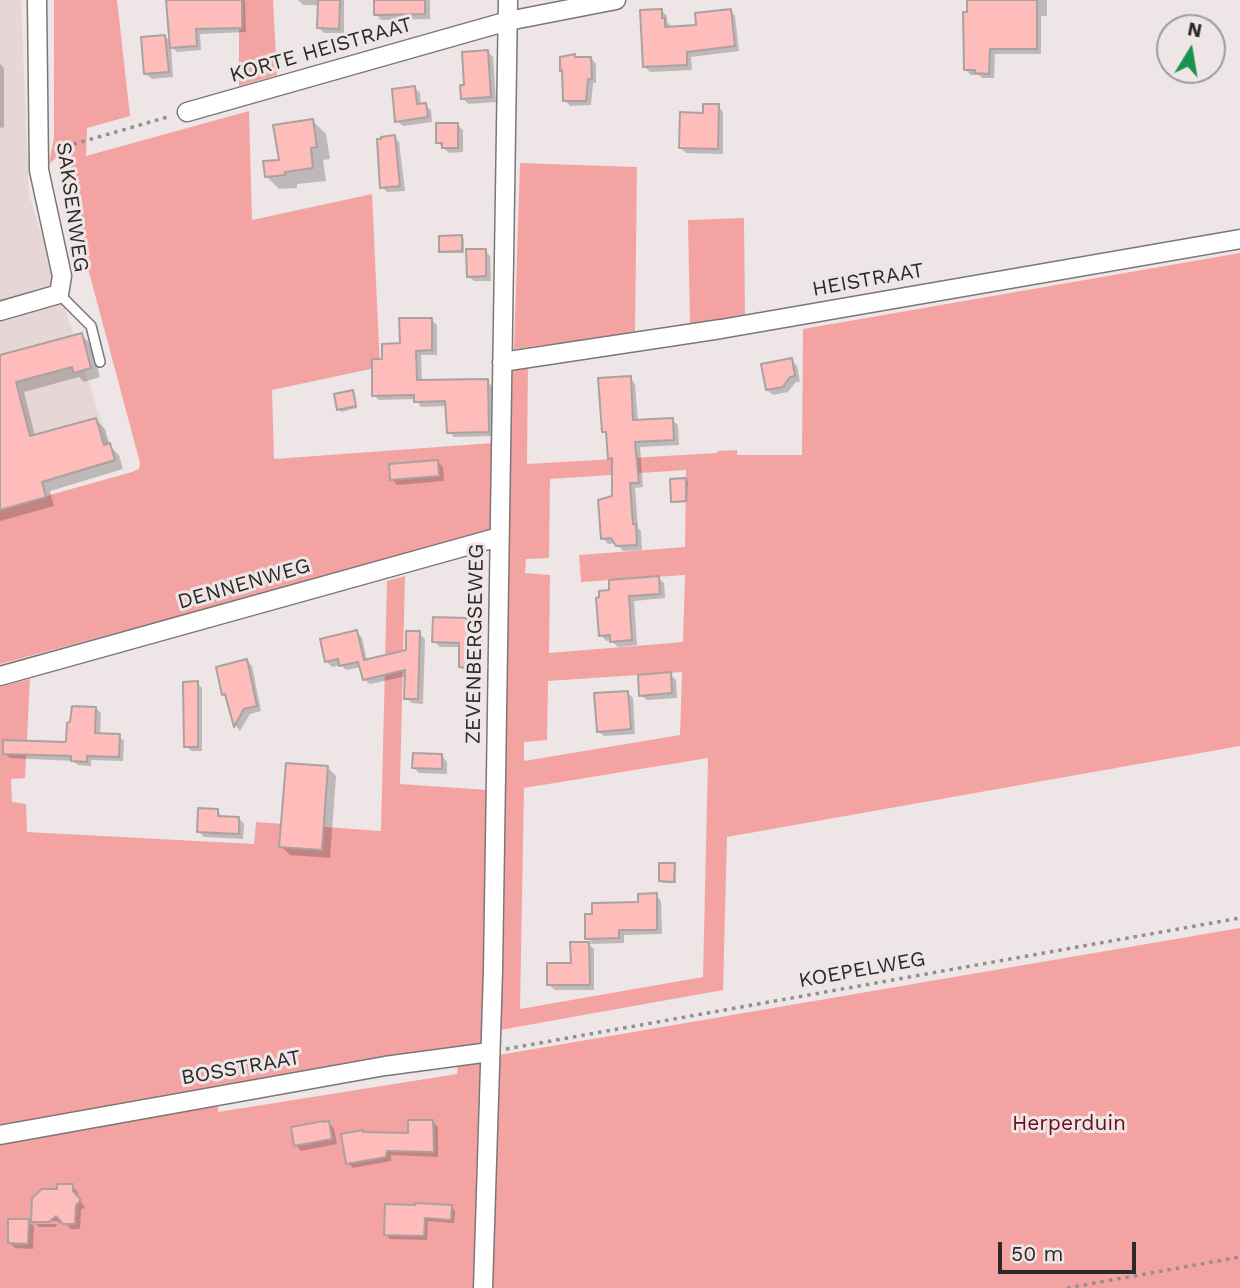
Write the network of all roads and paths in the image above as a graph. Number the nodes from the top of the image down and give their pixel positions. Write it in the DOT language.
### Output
graph roads {
  1 [pos="37,0"];
  2 [pos="508,0"];
  3 [pos="616,0"];
  4 [pos="508,21"];
  5 [pos="187,112"];
  6 [pos="55,149"];
  7 [pos="1240,239"];
  8 [pos="59,294"];
  9 [pos="0,311"];
  10 [pos="100,362"];
  11 [pos="502,362"];
  12 [pos="499,537"];
  13 [pos="0,676"];
  14 [pos="1240,918"];
  15 [pos="490,1052"];
  16 [pos="0,1135"];
  17 [pos="1240,1257"];
  18 [pos="483,1288"];
  19 [pos="1067,1288"];
  1 -- 8 [label="street, SAKSENWEG"];
  2 -- 4 [label="street, ZEVENBERGSEWEG"];
  3 -- 4 [label="street, KORTE HEISTRAAT"];
  4 -- 5 [label="street, KORTE HEISTRAAT"];
  4 -- 11 [label="street, ZEVENBERGSEWEG"];
  5 -- 6 [label="path"];
  7 -- 11 [label="street, HEISTRAAT"];
  8 -- 9 [label="street"];
  8 -- 10 [label="lane"];
  11 -- 12 [label="street, ZEVENBERGSEWEG"];
  12 -- 13 [label="street, DENNENWEG"];
  12 -- 15 [label="street, ZEVENBERGSEWEG"];
  14 -- 15 [label="path, KOEPELWEG"];
  15 -- 16 [label="street, BOSSTRAAT"];
  15 -- 18 [label="street, ZEVENBERGSEWEG"];
  17 -- 19 [label="path"];
}
